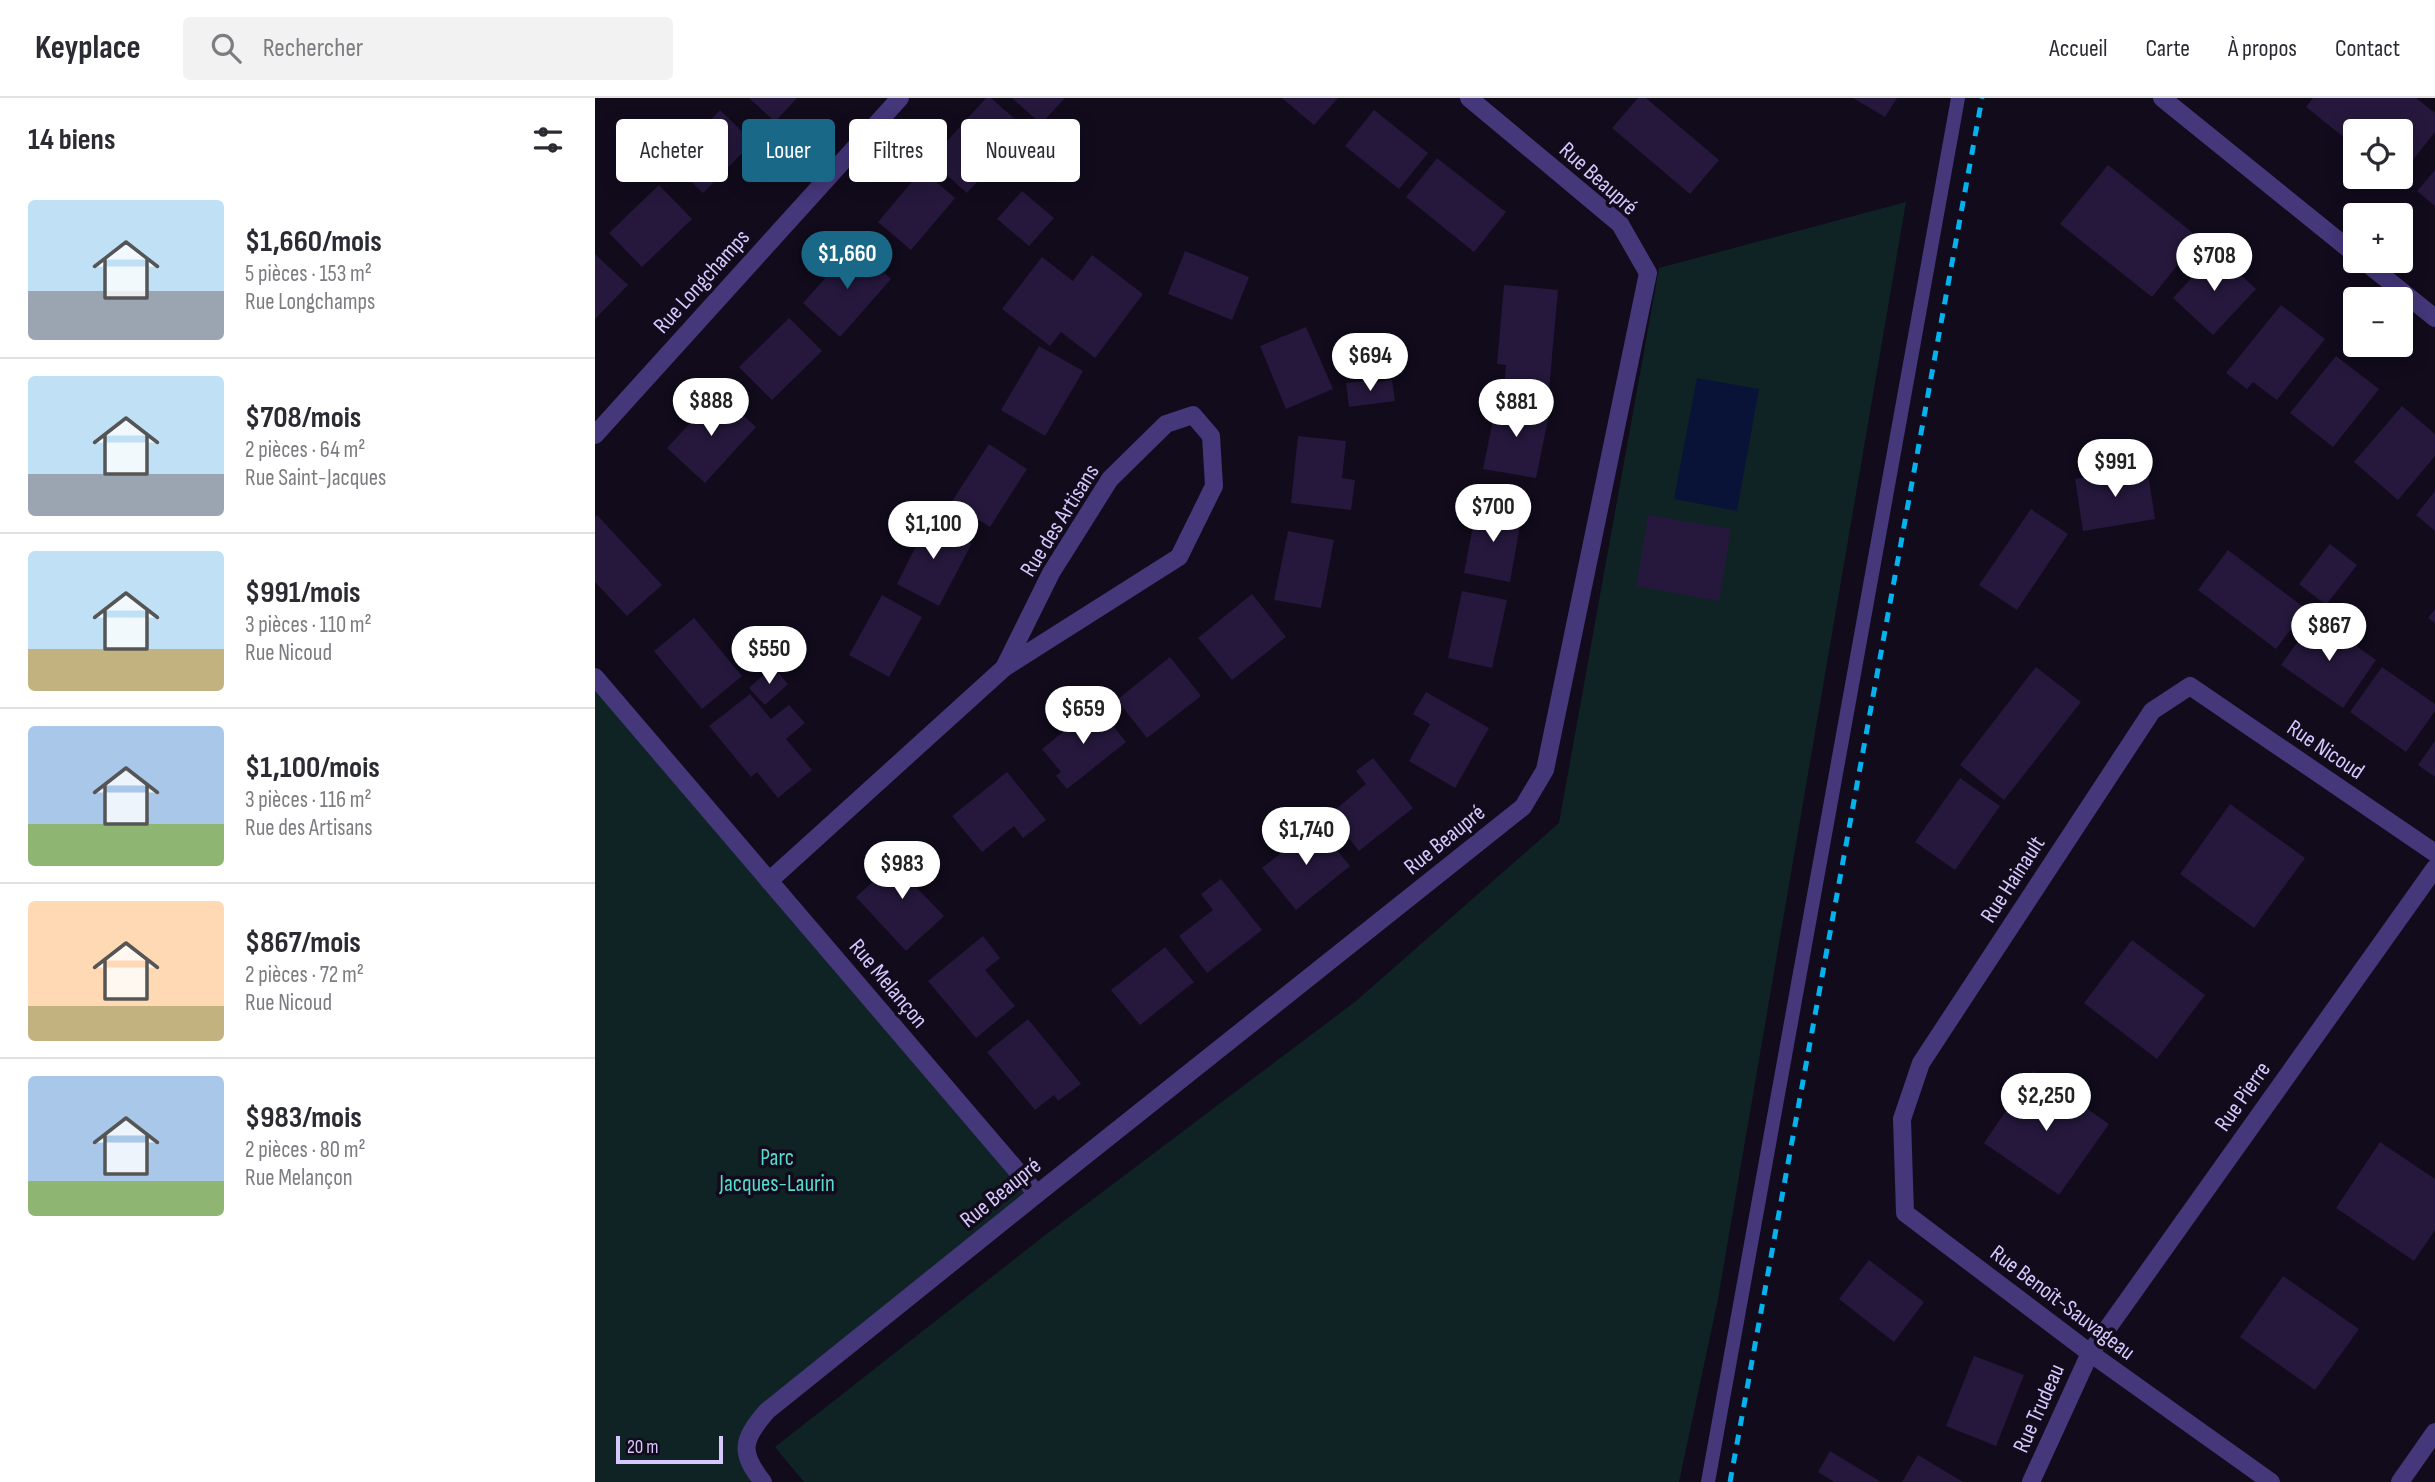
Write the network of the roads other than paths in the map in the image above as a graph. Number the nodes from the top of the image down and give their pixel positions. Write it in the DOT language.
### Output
graph roads {
  1 [pos="900,98"];
  2 [pos="1469,98"];
  3 [pos="1958,98"];
  4 [pos="2162,98"];
  5 [pos="2343,244"];
  6 [pos="2379,273"];
  7 [pos="2435,318"];
  8 [pos="595,435"];
  9 [pos="1004,668"];
  10 [pos="595,677"];
  11 [pos="2190,686"];
  12 [pos="2435,853"];
  13 [pos="2435,868"];
  14 [pos="769,881"];
  15 [pos="1902,1119"];
  16 [pos="1037,1194"];
  17 [pos="2090,1353"];
  18 [pos="2435,1432"];
  19 [pos="763,1482"];
  20 [pos="1708,1482"];
  21 [pos="2031,1482"];
  22 [pos="2271,1482"];
  23 [pos="2400,1482"];
  1 -- 8 [label="street, Rue Longchamps"];
  2 -- 16 [label="street, Rue Beaupré"];
  3 -- 20 [label="lane"];
  4 -- 5 [label="street"];
  6 -- 7 [label="street"];
  9 -- 9 [label="street, Rue des Artisans"];
  9 -- 14 [label="street, Rue des Artisans"];
  10 -- 14 [label="street, Rue Melançon"];
  11 -- 12 [label="street, Rue Nicoud"];
  11 -- 15 [label="street, Rue Hainault"];
  13 -- 17 [label="street, Rue Pierre"];
  14 -- 16 [label="street, Rue Melançon"];
  15 -- 17 [label="street, Rue Benoît-Sauvageau"];
  16 -- 19 [label="street, Rue Beaupré"];
  17 -- 21 [label="street, Rue Trudeau"];
  17 -- 22 [label="street, Rue Benoît-Sauvageau"];
  18 -- 23 [label="street"];
}
